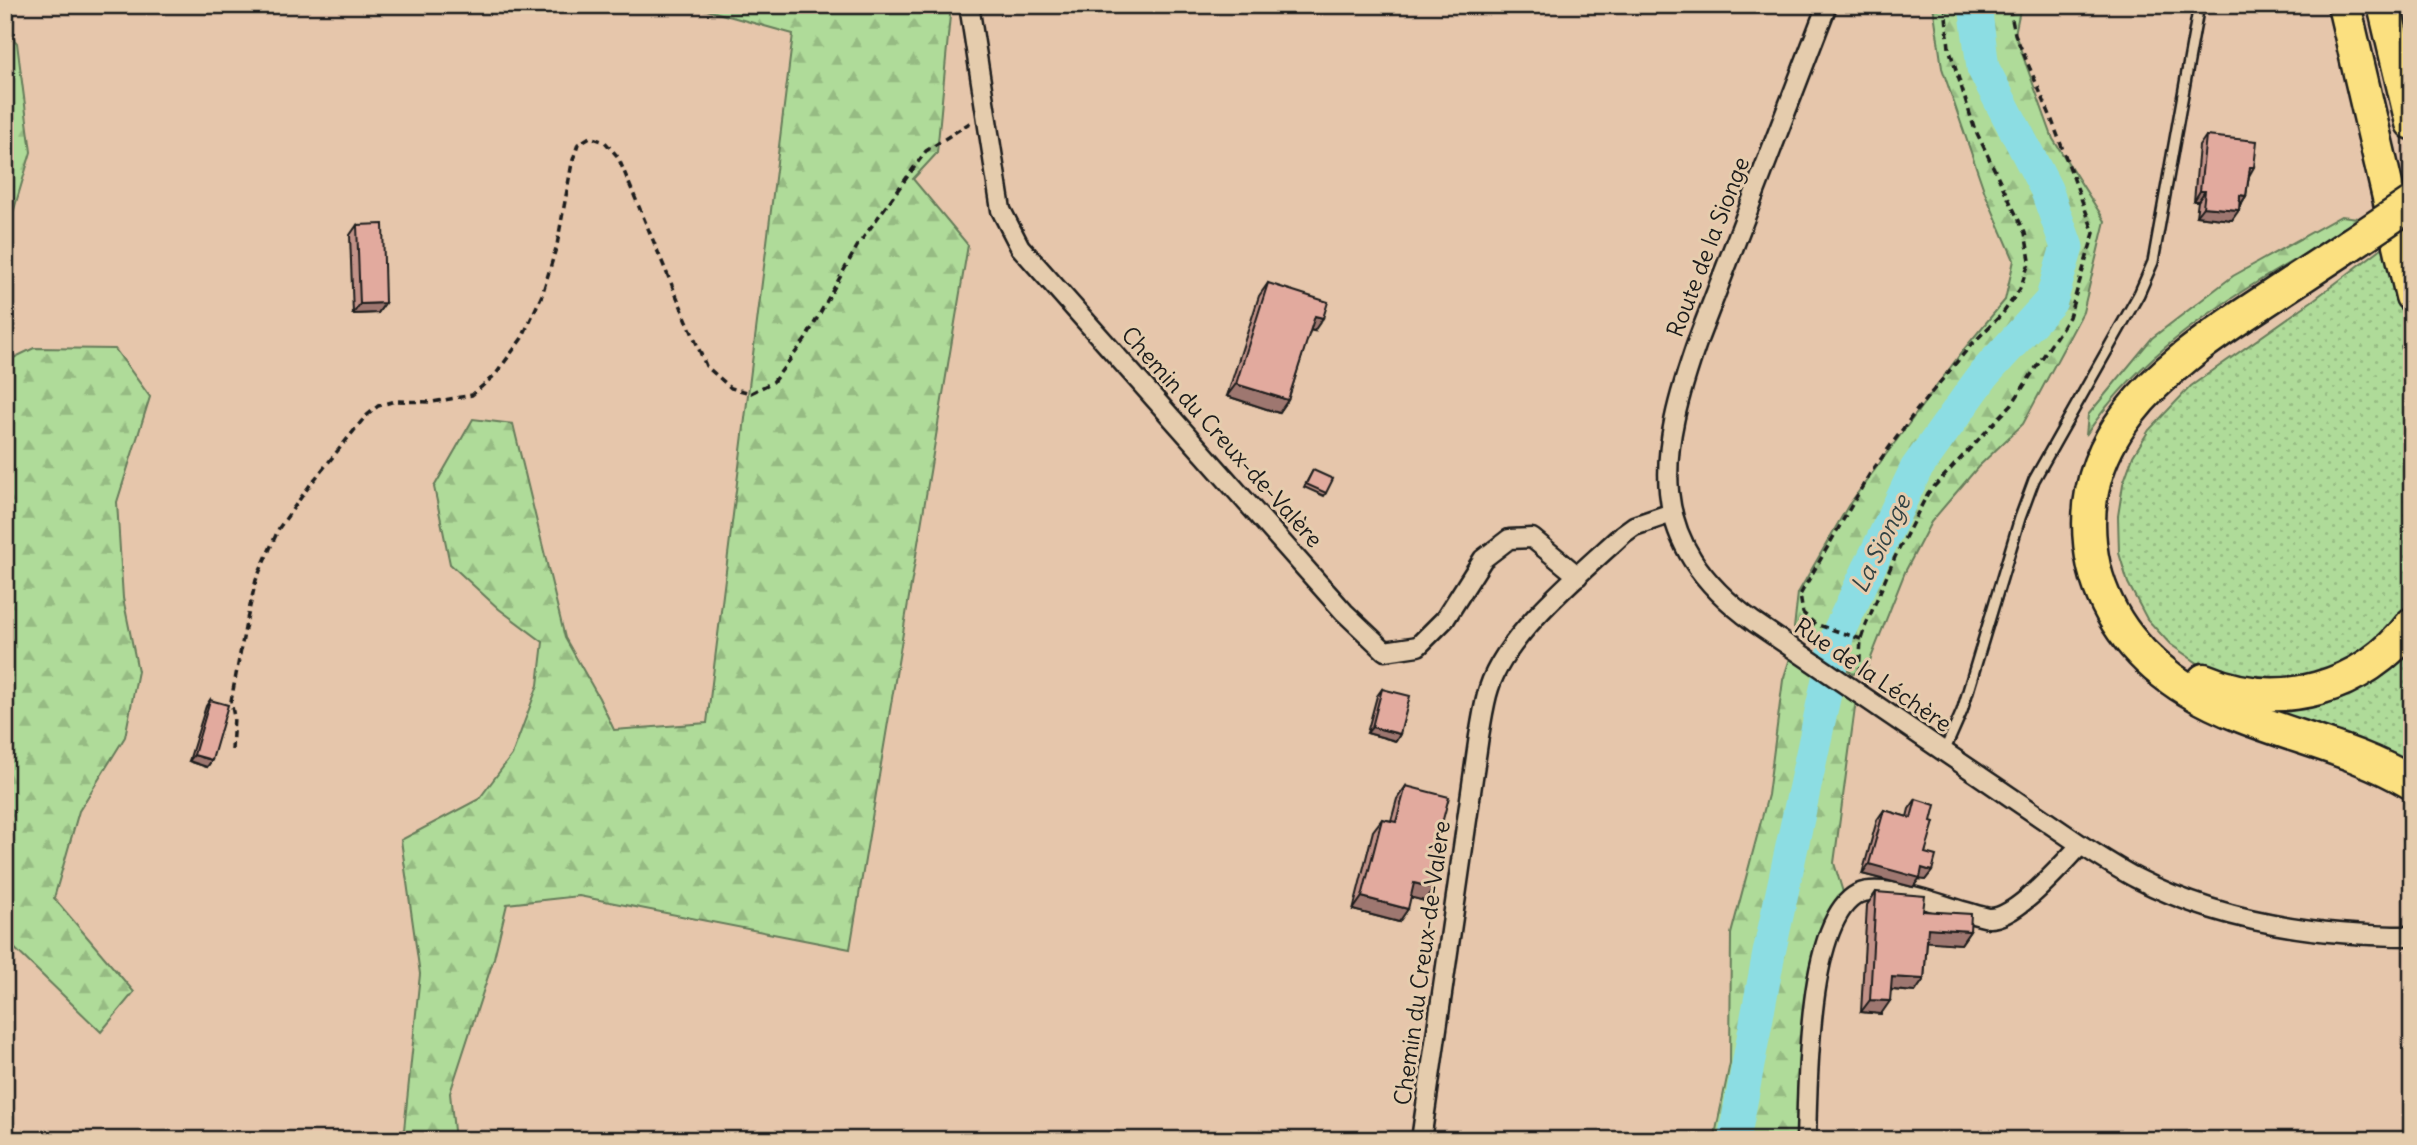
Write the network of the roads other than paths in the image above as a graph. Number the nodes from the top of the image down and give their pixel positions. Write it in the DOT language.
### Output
graph roads {
  1 [pos="969,5"];
  2 [pos="1827,5"];
  3 [pos="2199,5"];
  4 [pos="2344,5"];
  5 [pos="2357,5"];
  6 [pos="2384,5"];
  7 [pos="2412,123"];
  8 [pos="2412,203"];
  9 [pos="2412,220"];
  10 [pos="2412,233"];
  11 [pos="2352,251"];
  12 [pos="2412,296"];
  13 [pos="1672,513"];
  14 [pos="1578,576"];
  15 [pos="2412,624"];
  16 [pos="1944,752"];
  17 [pos="2412,783"];
  18 [pos="2081,845"];
  19 [pos="2412,936"];
  20 [pos="1421,1140"];
  21 [pos="1806,1140"];
  1 -- 14 [label="street, Chemin du Creux-de-Valère"];
  2 -- 13 [label="street, Route de la Sionge"];
  3 -- 16 [label="lane"];
  4 -- 12 [label="highway"];
  5 -- 10 [label="highway"];
  6 -- 7 [label="highway"];
  8 -- 11 [label="highway, bridge"];
  9 -- 11 [label="highway"];
  11 -- 15 [label="highway"];
  11 -- 17 [label="highway"];
  13 -- 14 [label="street, Chemin du Creux-de-Valère"];
  13 -- 16 [label="street, Rue de la Léchère"];
  14 -- 20 [label="street, Chemin du Creux-de-Valère"];
  16 -- 18 [label="street, Rue de la Léchère"];
  18 -- 19 [label="street, Rue de la Léchère"];
  18 -- 21 [label="street"];
}
